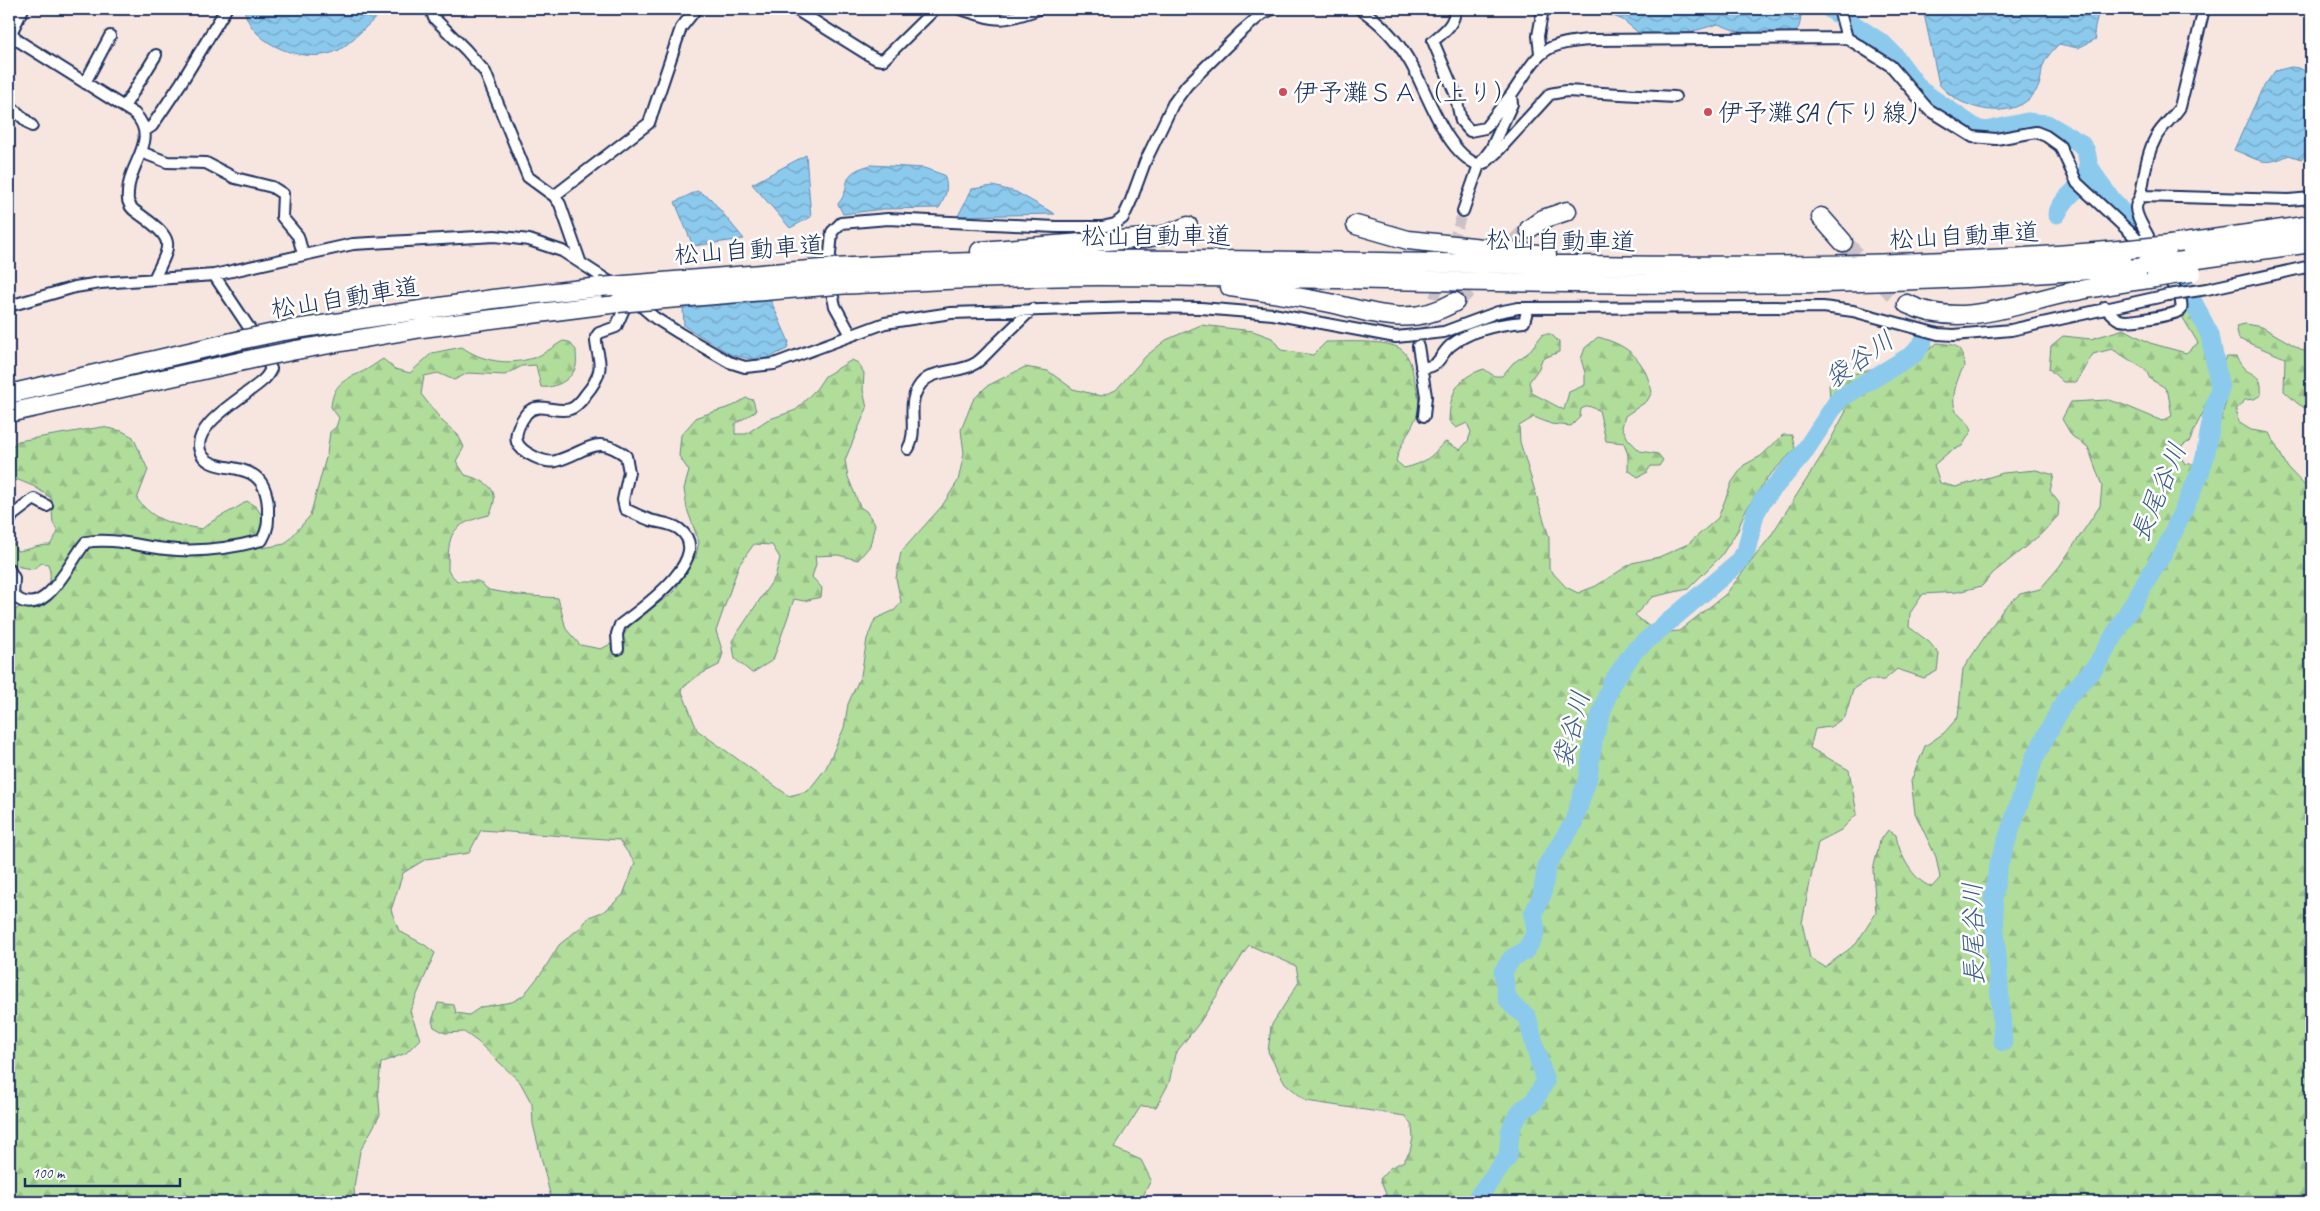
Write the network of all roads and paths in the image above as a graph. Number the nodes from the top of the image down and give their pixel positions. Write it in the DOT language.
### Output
graph roads {
  1 [pos="23,9"];
  2 [pos="226,9"];
  3 [pos="431,9"];
  4 [pos="696,9"];
  5 [pos="795,9"];
  6 [pos="935,9"];
  7 [pos="960,9"];
  8 [pos="1039,9"];
  9 [pos="1273,9"];
  10 [pos="1360,9"];
  11 [pos="1455,9"];
  12 [pos="1543,9"];
  13 [pos="2204,9"];
  14 [pos="1841,15"];
  15 [pos="11,35"];
  16 [pos="110,36"];
  17 [pos="1847,38"];
  18 [pos="1540,53"];
  19 [pos="156,55"];
  20 [pos="85,83"];
  21 [pos="1511,96"];
  22 [pos="1675,97"];
  23 [pos="9,105"];
  24 [pos="124,107"];
  25 [pos="32,126"];
  26 [pos="146,130"];
  27 [pos="141,152"];
  28 [pos="1479,165"];
  29 [pos="554,196"];
  30 [pos="2141,196"];
  31 [pos="2311,198"];
  32 [pos="1567,210"];
  33 [pos="1463,211"];
  34 [pos="1821,217"];
  35 [pos="1356,225"];
  36 [pos="2311,225"];
  37 [pos="1188,226"];
  38 [pos="1529,229"];
  39 [pos="1844,242"];
  40 [pos="2139,243"];
  41 [pos="2311,243"];
  42 [pos="2311,249"];
  43 [pos="303,254"];
  44 [pos="580,261"];
  45 [pos="1792,266"];
  46 [pos="2188,266"];
  47 [pos="2311,266"];
  48 [pos="2150,271"];
  49 [pos="214,275"];
  50 [pos="836,276"];
  51 [pos="154,279"];
  52 [pos="996,279"];
  53 [pos="624,300"];
  54 [pos="1456,302"];
  55 [pos="1907,304"];
  56 [pos="9,306"];
  57 [pos="2105,307"];
  58 [pos="1528,308"];
  59 [pos="1032,309"];
  60 [pos="851,335"];
  61 [pos="1418,346"];
  62 [pos="1421,368"];
  63 [pos="9,394"];
  64 [pos="9,412"];
  65 [pos="1424,416"];
  66 [pos="908,448"];
  67 [pos="47,506"];
  68 [pos="9,521"];
  69 [pos="9,569"];
  70 [pos="618,649"];
  1 -- 15 [label="street"];
  2 -- 26 [label="street"];
  3 -- 29 [label="street"];
  4 -- 29 [label="street"];
  5 -- 6 [label="street"];
  7 -- 8 [label="street"];
  9 -- 60 [label="street"];
  10 -- 28 [label="street"];
  11 -- 21 [label="street"];
  12 -- 18 [label="street"];
  13 -- 30 [label="street"];
  14 -- 17 [label="street"];
  15 -- 20 [label="street"];
  16 -- 20 [label="street"];
  17 -- 18 [label="street"];
  17 -- 40 [label="street"];
  18 -- 21 [label="street"];
  19 -- 24 [label="street"];
  20 -- 24 [label="street"];
  21 -- 28 [label="street"];
  22 -- 28 [label="street"];
  23 -- 25 [label="street"];
  24 -- 26 [label="street"];
  26 -- 27 [label="street"];
  27 -- 43 [label="street"];
  27 -- 51 [label="street"];
  28 -- 33 [label="street"];
  29 -- 44 [label="street"];
  30 -- 31 [label="street"];
  30 -- 40 [label="street"];
  32 -- 38 [label="highway"];
  34 -- 39 [label="highway"];
  35 -- 45 [label="highway"];
  36 -- 40 [label="highway, 松山自動車道, bridge"];
  37 -- 50 [label="highway"];
  40 -- 45 [label="highway, 松山自動車道"];
  40 -- 57 [label="street"];
  41 -- 46 [label="highway"];
  42 -- 46 [label="highway"];
  43 -- 44 [label="street"];
  43 -- 49 [label="street"];
  44 -- 53 [label="street"];
  45 -- 50 [label="highway, 松山自動車道"];
  46 -- 48 [label="highway, bridge"];
  47 -- 57 [label="street, bridge"];
  48 -- 52 [label="highway, 松山自動車道"];
  48 -- 55 [label="highway"];
  49 -- 51 [label="street"];
  49 -- 69 [label="street"];
  50 -- 52 [label="highway, 松山自動車道"];
  50 -- 53 [label="highway, 松山自動車道, bridge"];
  50 -- 63 [label="highway, 松山自動車道, bridge"];
  51 -- 56 [label="street"];
  52 -- 54 [label="highway"];
  53 -- 60 [label="street"];
  53 -- 64 [label="highway, 松山自動車道, bridge"];
  53 -- 70 [label="street"];
  57 -- 58 [label="street"];
  58 -- 59 [label="street"];
  58 -- 62 [label="street"];
  59 -- 60 [label="street"];
  59 -- 66 [label="street"];
  61 -- 62 [label="street"];
  62 -- 65 [label="street"];
  67 -- 68 [label="street"];
}
